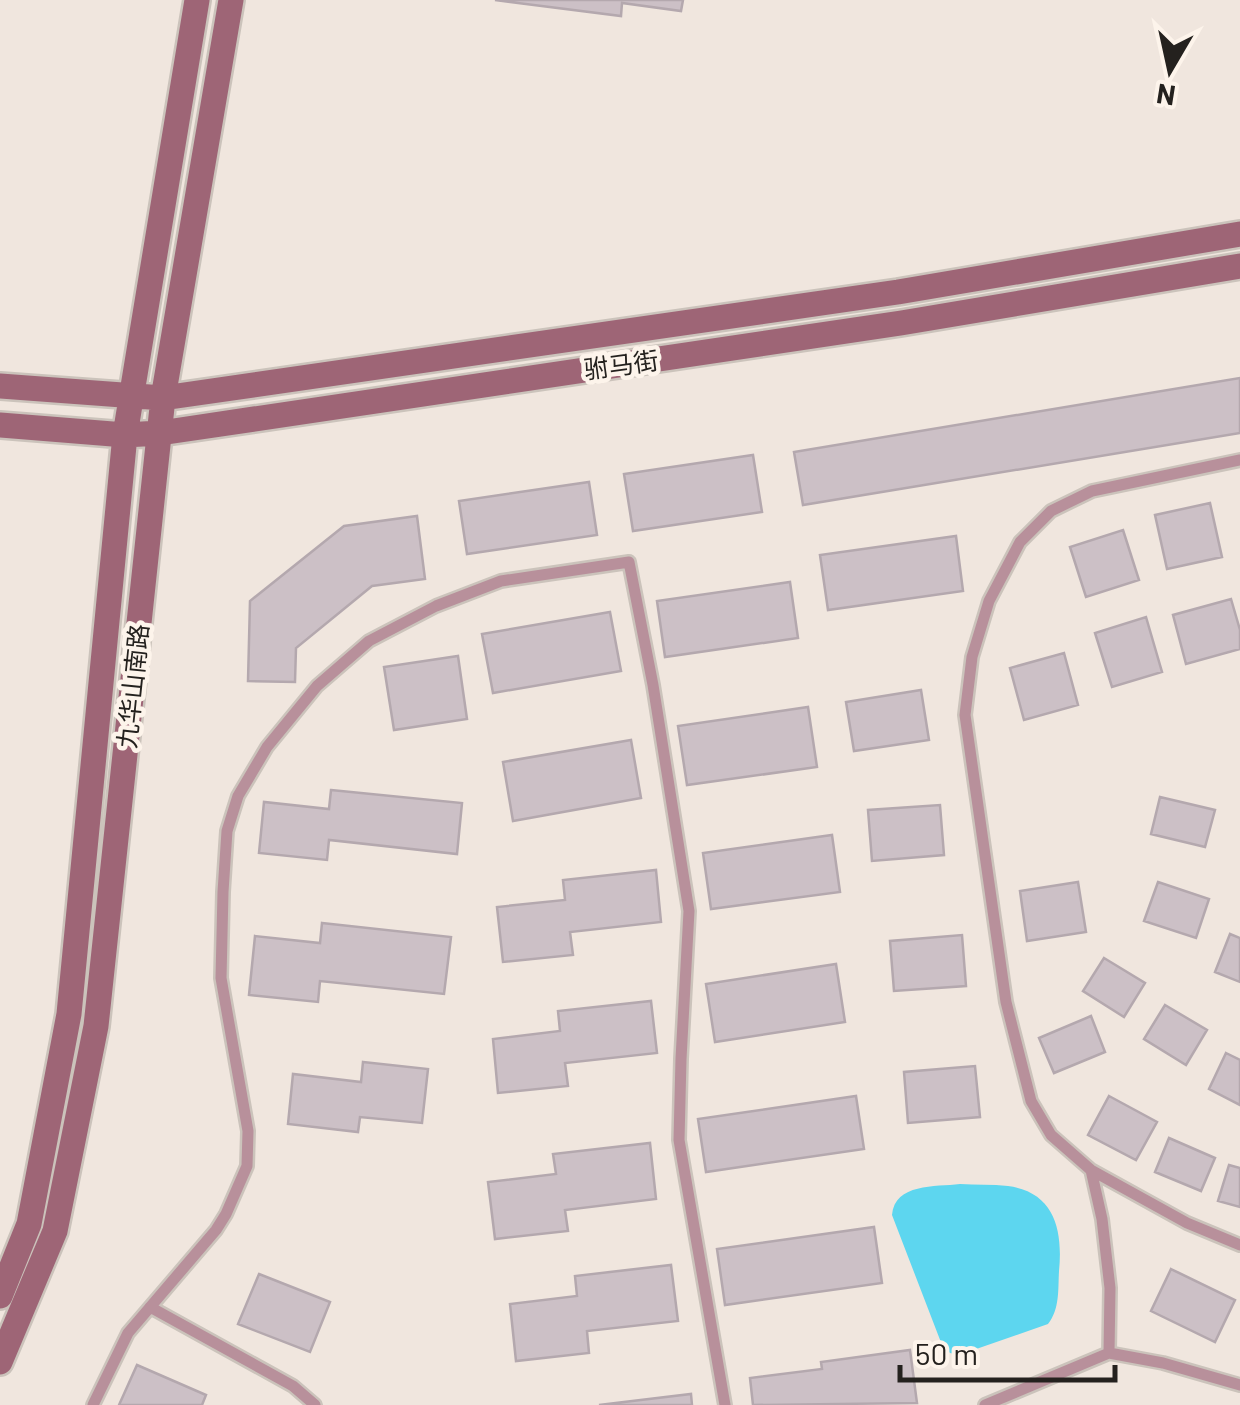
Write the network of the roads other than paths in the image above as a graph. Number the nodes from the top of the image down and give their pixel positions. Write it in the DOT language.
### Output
graph roads {
  1 [pos="198,0"];
  2 [pos="231,0"];
  3 [pos="1240,234"];
  4 [pos="1240,266"];
  5 [pos="0,386"];
  6 [pos="132,396"];
  7 [pos="163,398"];
  8 [pos="0,424"];
  9 [pos="160,433"];
  10 [pos="124,435"];
  11 [pos="1240,460"];
  12 [pos="1090,1170"];
  13 [pos="1240,1245"];
  14 [pos="0,1296"];
  15 [pos="150,1307"];
  16 [pos="1109,1353"];
  17 [pos="0,1362"];
  18 [pos="1240,1385"];
  19 [pos="94,1405"];
  20 [pos="315,1405"];
  21 [pos="726,1405"];
  22 [pos="985,1405"];
  1 -- 6 [label="main road, 九华山南路"];
  2 -- 7 [label="main road, 九华山南路"];
  3 -- 7 [label="main road, 驸马街"];
  4 -- 9 [label="main road, 驸马街"];
  5 -- 6 [label="main road, 驸马街"];
  6 -- 7 [label="main road, 驸马街"];
  6 -- 10 [label="main road, 九华山南路"];
  7 -- 9 [label="main road, 九华山南路"];
  8 -- 10 [label="main road, 驸马街"];
  9 -- 10 [label="main road, 驸马街"];
  9 -- 17 [label="main road, 九华山南路"];
  10 -- 14 [label="main road, 九华山南路"];
  11 -- 12 [label="lane"];
  12 -- 13 [label="lane"];
  12 -- 16 [label="lane"];
  15 -- 19 [label="lane"];
  15 -- 20 [label="lane"];
  15 -- 21 [label="lane"];
  16 -- 18 [label="lane"];
  16 -- 22 [label="lane"];
}
